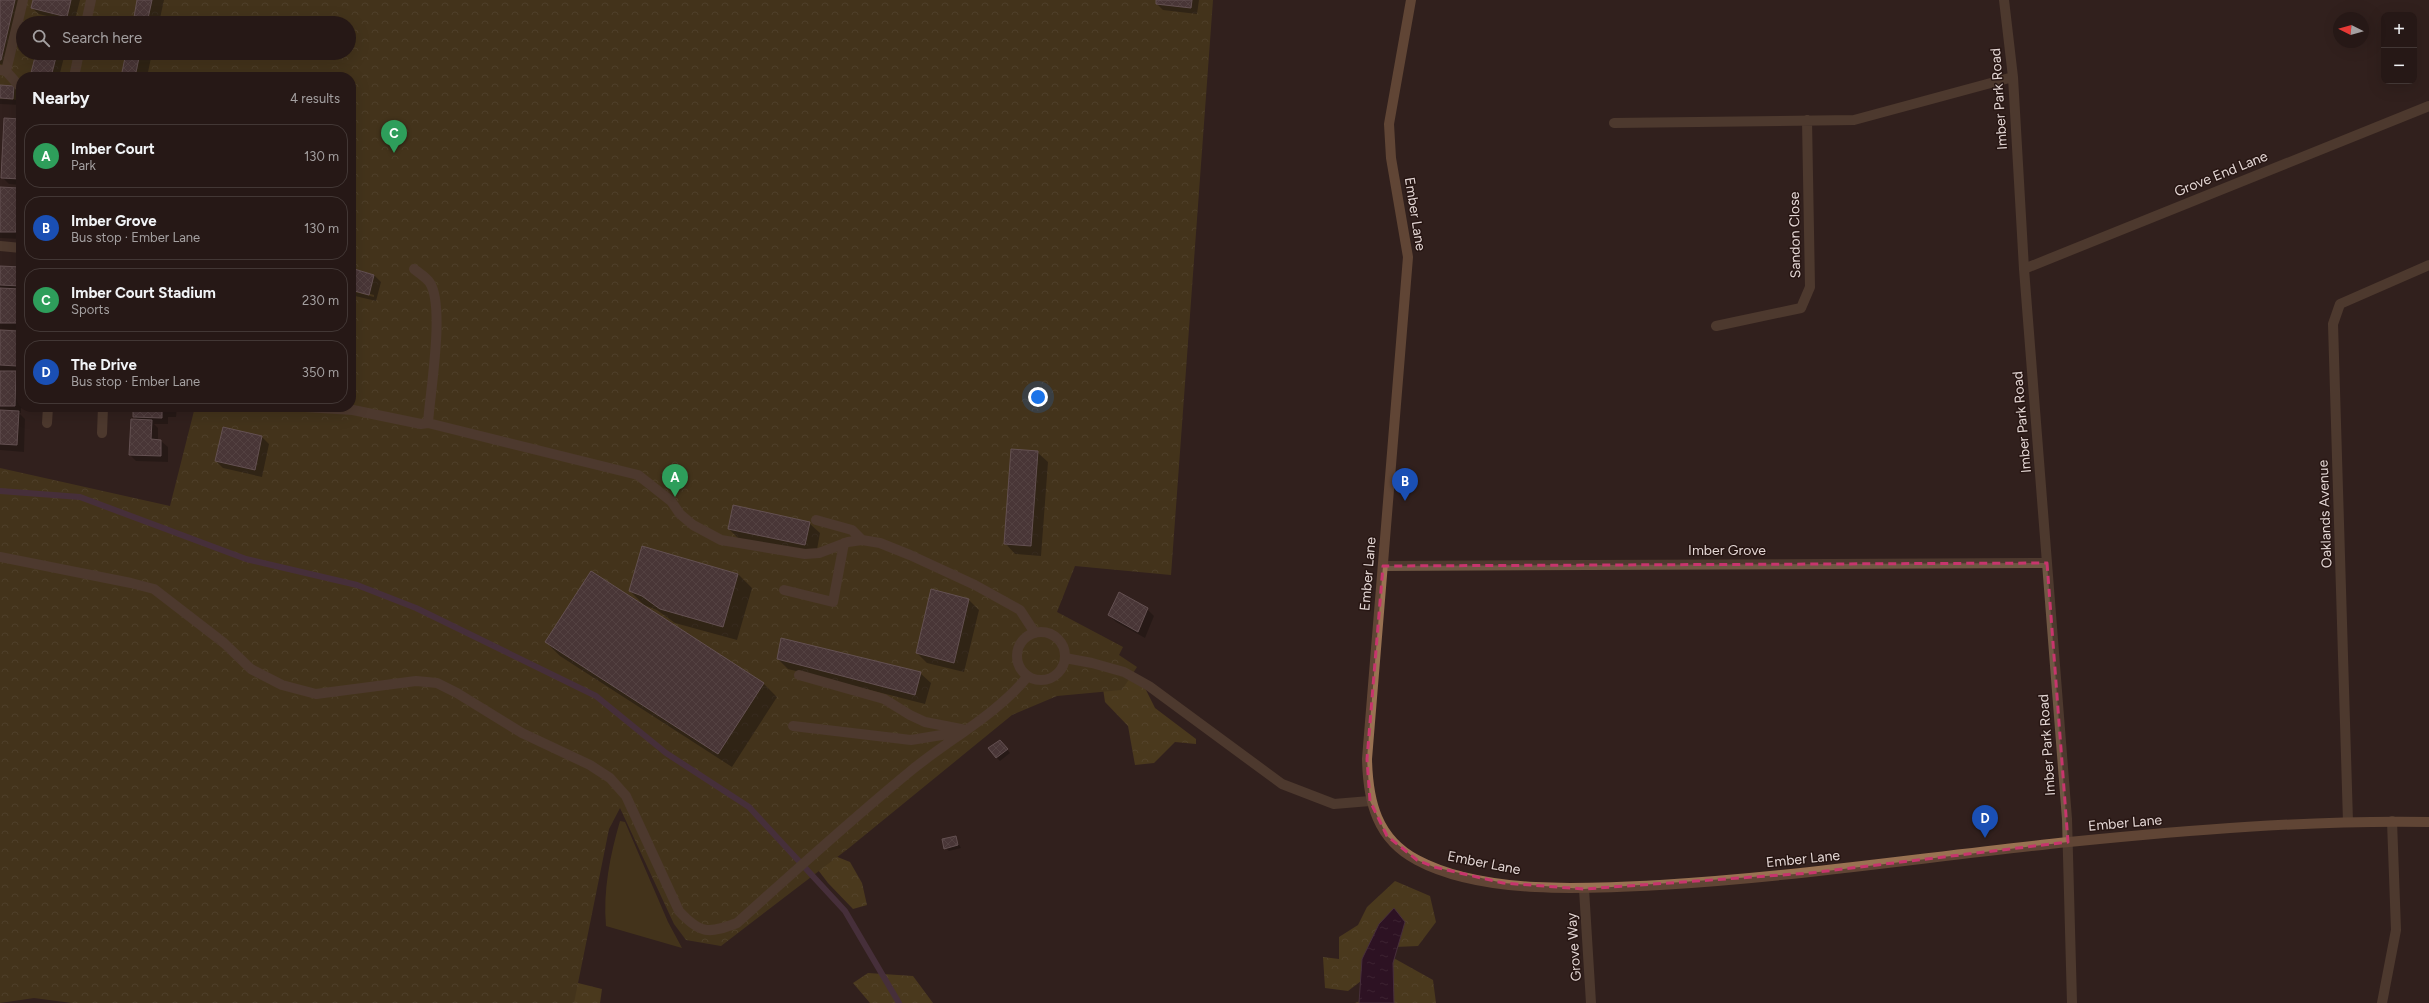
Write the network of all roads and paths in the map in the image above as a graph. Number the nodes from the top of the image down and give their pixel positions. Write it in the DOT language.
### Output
graph roads {
  1 [pos="23,0"];
  2 [pos="91,0"];
  3 [pos="1411,0"];
  4 [pos="2004,0"];
  5 [pos="18,16"];
  6 [pos="88,16"];
  7 [pos="16,24"];
  8 [pos="78,60"];
  9 [pos="3,70"];
  10 [pos="75,72"];
  11 [pos="2013,77"];
  12 [pos="16,83"];
  13 [pos="2429,106"];
  14 [pos="1806,120"];
  15 [pos="1614,123"];
  16 [pos="0,246"];
  17 [pos="16,248"];
  18 [pos="2429,264"];
  19 [pos="414,269"];
  20 [pos="2024,269"];
  21 [pos="1716,326"];
  22 [pos="356,411"];
  23 [pos="48,412"];
  24 [pos="103,412"];
  25 [pos="47,423"];
  26 [pos="428,423"];
  27 [pos="102,433"];
  28 [pos="816,520"];
  29 [pos="862,540"];
  30 [pos="844,544"];
  31 [pos="0,557"];
  32 [pos="2047,563"];
  33 [pos="1383,566"];
  34 [pos="784,590"];
  35 [pos="1035,633"];
  36 [pos="1065,658"];
  37 [pos="799,675"];
  38 [pos="1028,676"];
  39 [pos="793,726"];
  40 [pos="966,730"];
  41 [pos="1370,801"];
  42 [pos="2392,821"];
  43 [pos="2348,822"];
  44 [pos="2429,822"];
  45 [pos="2068,842"];
  46 [pos="1584,889"];
  47 [pos="1591,1003"];
  48 [pos="2072,1003"];
  49 [pos="2382,1003"];
  1 -- 5 [label="street"];
  2 -- 6 [label="street"];
  3 -- 33 [label="main road, Ember Lane"];
  4 -- 11 [label="street, Imber Park Road"];
  7 -- 9 [label="street"];
  8 -- 10 [label="street"];
  9 -- 12 [label="street"];
  11 -- 14 [label="street"];
  11 -- 20 [label="street, Imber Park Road"];
  13 -- 20 [label="street, Grove End Lane"];
  14 -- 15 [label="street"];
  14 -- 21 [label="street, Sandon Close"];
  16 -- 17 [label="street"];
  18 -- 43 [label="street, Oaklands Avenue"];
  19 -- 26 [label="street"];
  20 -- 32 [label="street, Imber Park Road"];
  22 -- 26 [label="street"];
  23 -- 25 [label="street"];
  24 -- 27 [label="street"];
  26 -- 30 [label="street"];
  28 -- 29 [label="street"];
  29 -- 30 [label="street"];
  29 -- 35 [label="street"];
  30 -- 34 [label="street"];
  31 -- 40 [label="street"];
  32 -- 33 [label="street, Imber Grove"];
  32 -- 45 [label="street, Imber Park Road"];
  33 -- 41 [label="main road, Ember Lane"];
  35 -- 36 [label="street"];
  35 -- 38 [label="street"];
  36 -- 38 [label="street"];
  36 -- 41 [label="street"];
  37 -- 40 [label="street"];
  38 -- 40 [label="street"];
  39 -- 40 [label="street"];
  41 -- 46 [label="main road, Ember Lane"];
  42 -- 43 [label="main road, Ember Lane"];
  42 -- 44 [label="main road, Ember Lane"];
  42 -- 49 [label="street"];
  43 -- 45 [label="main road, Ember Lane"];
  45 -- 46 [label="main road, Ember Lane"];
  45 -- 48 [label="street, Imber Park Road"];
  46 -- 47 [label="street, Grove Way"];
}
